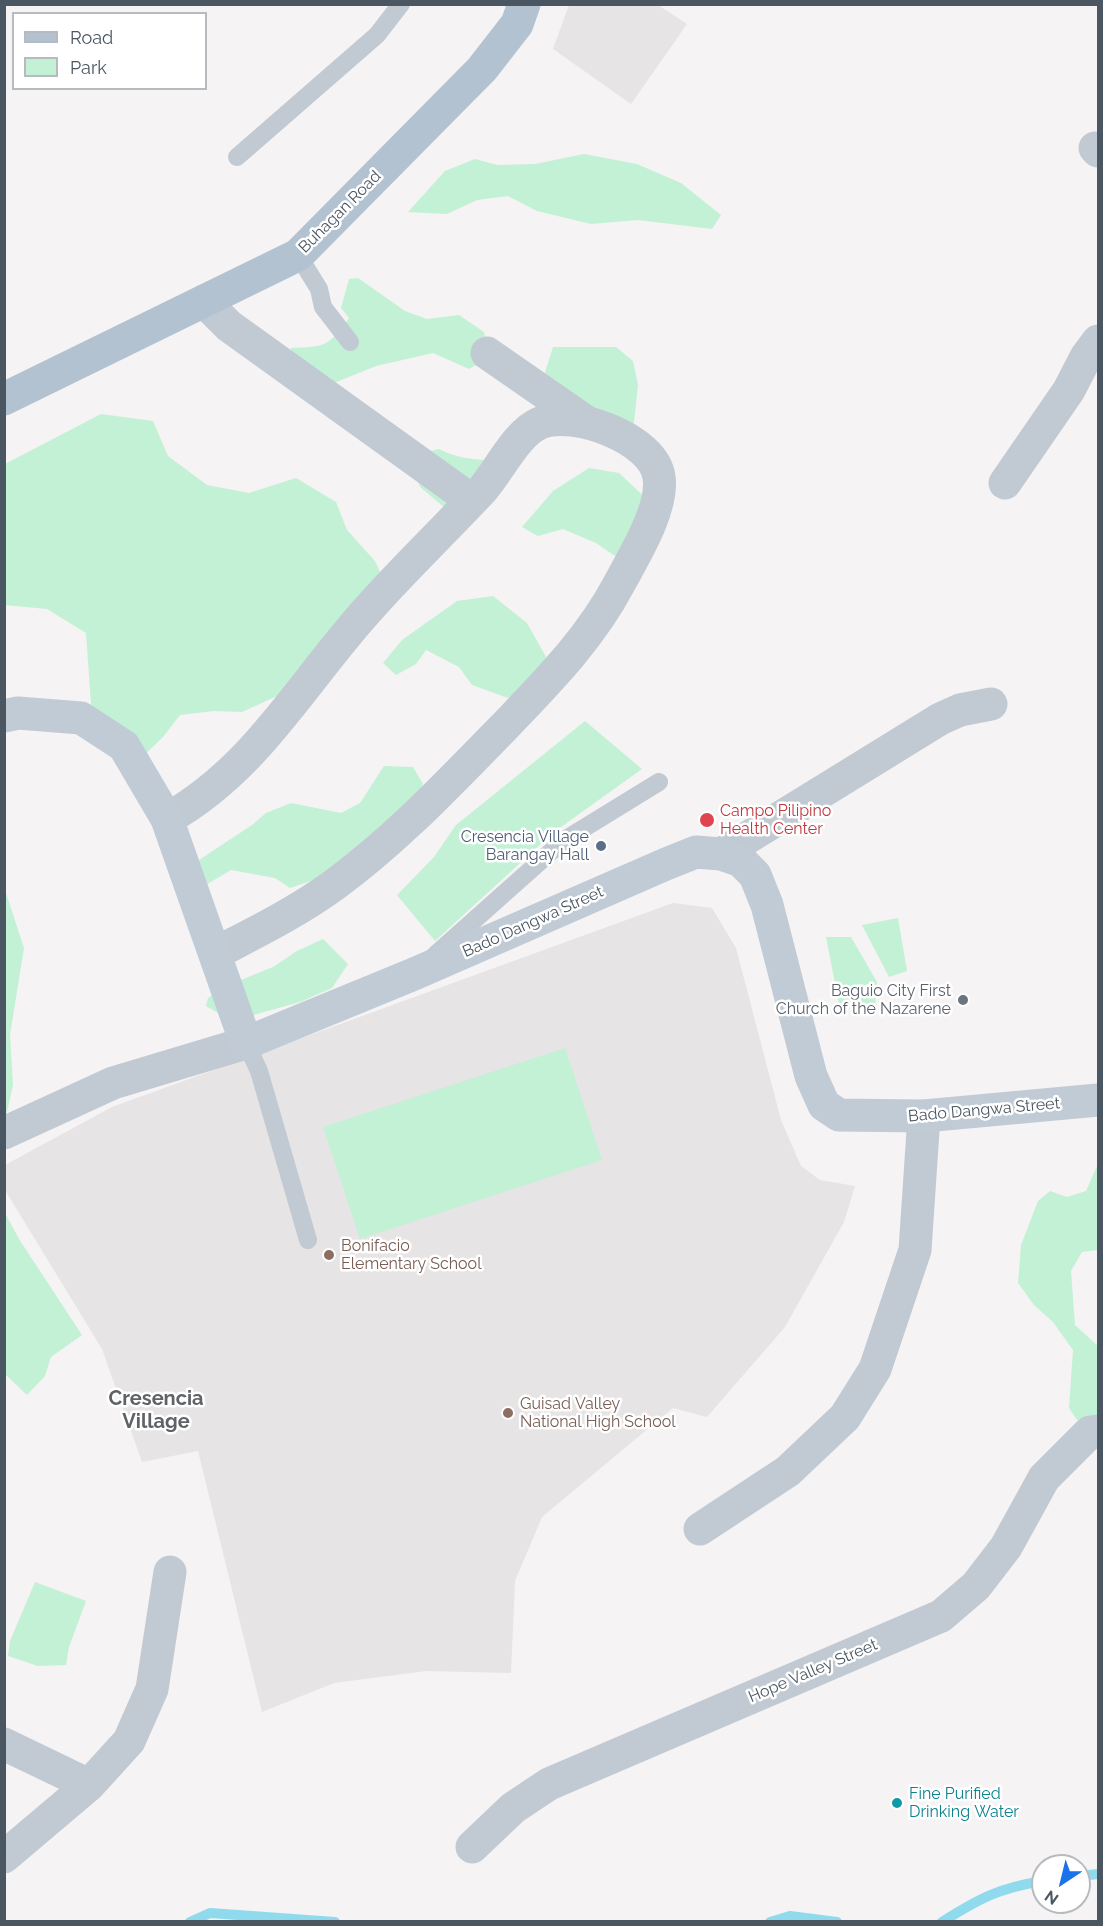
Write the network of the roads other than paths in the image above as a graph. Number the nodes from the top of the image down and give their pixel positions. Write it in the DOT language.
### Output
graph roads {
  1 [pos="401,4"];
  2 [pos="524,4"];
  3 [pos="237,157"];
  4 [pos="298,255"];
  5 [pos="204,302"];
  6 [pos="1098,341"];
  7 [pos="350,342"];
  8 [pos="487,353"];
  9 [pos="4,399"];
  10 [pos="589,424"];
  11 [pos="1005,483"];
  12 [pos="471,500"];
  13 [pos="991,704"];
  14 [pos="4,716"];
  15 [pos="659,782"];
  16 [pos="167,819"];
  17 [pos="721,854"];
  18 [pos="216,953"];
  19 [pos="414,974"];
  20 [pos="246,1043"];
  21 [pos="1098,1100"];
  22 [pos="924,1116"];
  23 [pos="4,1133"];
  24 [pos="309,1240"];
  25 [pos="1098,1431"];
  26 [pos="700,1529"];
  27 [pos="170,1572"];
  28 [pos="4,1744"];
  29 [pos="89,1785"];
  30 [pos="472,1847"];
  31 [pos="4,1857"];
  1 -- 3 [label="lane"];
  2 -- 4 [label="main road, Buhagan Road"];
  4 -- 5 [label="main road, Buhagan Road"];
  4 -- 7 [label="lane"];
  5 -- 9 [label="main road, Buhagan Road"];
  5 -- 12 [label="street"];
  6 -- 11 [label="street"];
  8 -- 10 [label="street"];
  10 -- 12 [label="street"];
  10 -- 18 [label="street"];
  12 -- 16 [label="street"];
  13 -- 17 [label="street"];
  14 -- 16 [label="street"];
  15 -- 19 [label="lane"];
  16 -- 18 [label="street"];
  17 -- 19 [label="street, Bado Dangwa Street"];
  17 -- 22 [label="street, Bado Dangwa Street"];
  18 -- 20 [label="street"];
  19 -- 20 [label="street, Bado Dangwa Street"];
  20 -- 23 [label="street"];
  20 -- 24 [label="lane"];
  21 -- 22 [label="street, Bado Dangwa Street"];
  22 -- 26 [label="street"];
  25 -- 30 [label="street, Hope Valley Street"];
  27 -- 29 [label="street"];
  28 -- 29 [label="street"];
  29 -- 31 [label="street"];
}
